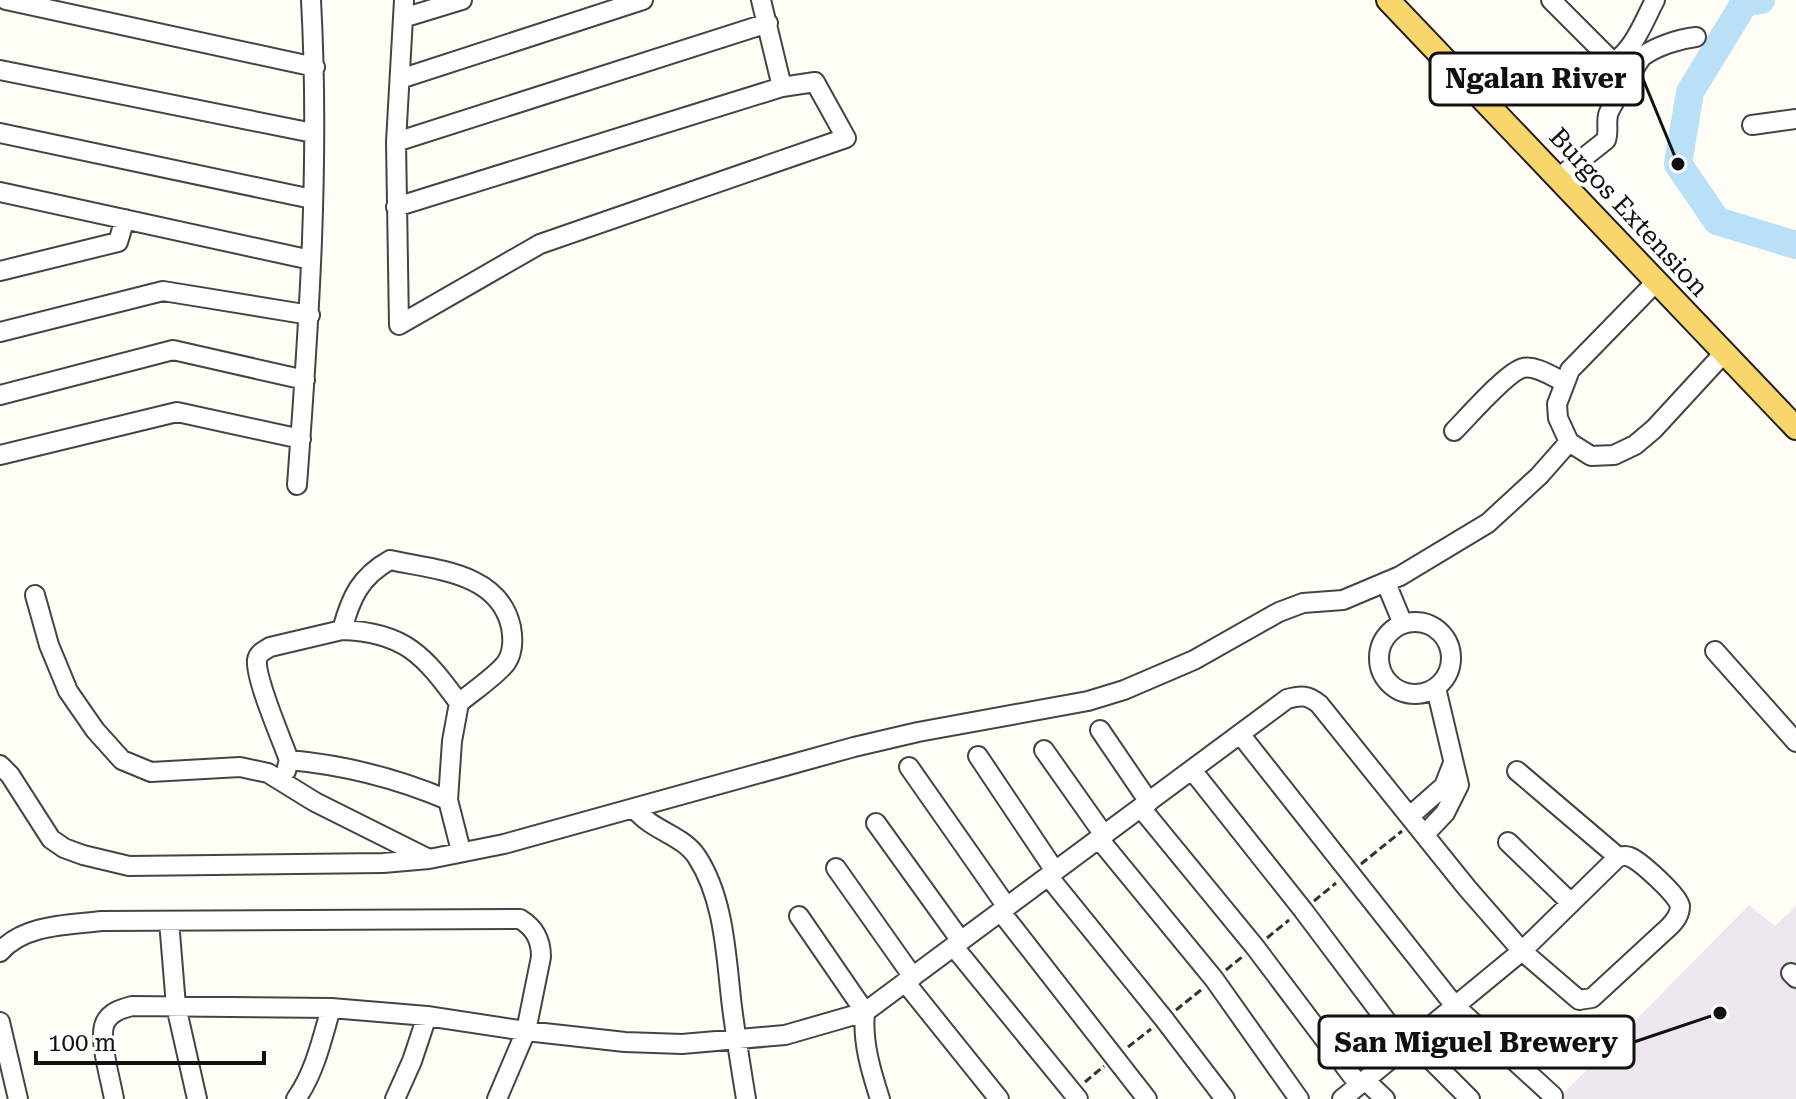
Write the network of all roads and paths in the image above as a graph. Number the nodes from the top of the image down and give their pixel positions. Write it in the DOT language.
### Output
graph roads {
  1 [pos="6,0"];
  2 [pos="311,0"];
  3 [pos="462,0"];
  4 [pos="643,0"];
  5 [pos="761,0"];
  6 [pos="1388,0"];
  7 [pos="1551,0"];
  8 [pos="1655,0"];
  9 [pos="403,9"];
  10 [pos="768,23"];
  11 [pos="1696,37"];
  12 [pos="315,67"];
  13 [pos="0,70"];
  14 [pos="400,79"];
  15 [pos="782,87"];
  16 [pos="1796,119"];
  17 [pos="1752,125"];
  18 [pos="0,133"];
  19 [pos="313,133"];
  20 [pos="396,142"];
  21 [pos="1558,178"];
  22 [pos="0,192"];
  23 [pos="312,199"];
  24 [pos="396,207"];
  25 [pos="125,219"];
  26 [pos="311,260"];
  27 [pos="0,271"];
  28 [pos="1656,282"];
  29 [pos="310,315"];
  30 [pos="0,332"];
  31 [pos="1724,353"];
  32 [pos="305,380"];
  33 [pos="1564,382"];
  34 [pos="0,395"];
  35 [pos="1796,428"];
  36 [pos="1454,431"];
  37 [pos="301,439"];
  38 [pos="1569,442"];
  39 [pos="0,455"];
  40 [pos="297,485"];
  41 [pos="1386,583"];
  42 [pos="35,595"];
  43 [pos="1403,624"];
  44 [pos="342,630"];
  45 [pos="1715,651"];
  46 [pos="1436,688"];
  47 [pos="459,703"];
  48 [pos="1100,730"];
  49 [pos="1240,734"];
  50 [pos="1796,742"];
  51 [pos="1044,750"];
  52 [pos="978,756"];
  53 [pos="289,760"];
  54 [pos="1453,763"];
  55 [pos="0,765"];
  56 [pos="909,767"];
  57 [pos="1192,770"];
  58 [pos="1517,771"];
  59 [pos="282,782"];
  60 [pos="448,800"];
  61 [pos="1145,805"];
  62 [pos="635,809"];
  63 [pos="1410,816"];
  64 [pos="876,823"];
  65 [pos="1425,834"];
  66 [pos="1101,837"];
  67 [pos="1508,842"];
  68 [pos="461,851"];
  69 [pos="1618,857"];
  70 [pos="429,859"];
  71 [pos="836,868"];
  72 [pos="1052,874"];
  73 [pos="1571,903"];
  74 [pos="1004,909"];
  75 [pos="799,916"];
  76 [pos="169,921"];
  77 [pos="957,944"];
  78 [pos="1522,951"];
  79 [pos="0,952"];
  80 [pos="1214,979"];
  81 [pos="909,980"];
  82 [pos="176,1006"];
  83 [pos="1455,1006"];
  84 [pos="331,1008"];
  85 [pos="865,1012"];
  86 [pos="427,1016"];
  87 [pos="1164,1019"];
  88 [pos="0,1022"];
  89 [pos="526,1031"];
  90 [pos="736,1041"];
  91 [pos="1409,1044"];
  92 [pos="1115,1057"];
  93 [pos="1362,1082"];
  94 [pos="1075,1095"];
  95 [pos="1553,1096"];
  96 [pos="18,1099"];
  97 [pos="114,1099"];
  98 [pos="197,1099"];
  99 [pos="296,1099"];
  100 [pos="395,1099"];
  101 [pos="497,1099"];
  102 [pos="746,1099"];
  103 [pos="880,1099"];
  104 [pos="999,1099"];
  105 [pos="1147,1099"];
  106 [pos="1225,1099"];
  107 [pos="1299,1099"];
  108 [pos="1342,1099"];
  109 [pos="1385,1099"];
  110 [pos="1470,1099"];
  1 -- 12 [label="street"];
  2 -- 12 [label="street"];
  3 -- 9 [label="street"];
  4 -- 14 [label="street"];
  5 -- 10 [label="street"];
  6 -- 21 [label="main road, Burgos Extension"];
  7 -- 8 [label="street"];
  9 -- 14 [label="street"];
  10 -- 15 [label="street"];
  10 -- 20 [label="street"];
  11 -- 21 [label="street"];
  12 -- 19 [label="street"];
  13 -- 19 [label="street"];
  14 -- 20 [label="street"];
  15 -- 24 [label="street"];
  15 -- 24 [label="street"];
  16 -- 17 [label="street"];
  18 -- 23 [label="street"];
  19 -- 23 [label="street"];
  20 -- 24 [label="street"];
  21 -- 28 [label="main road, Burgos Extension"];
  22 -- 25 [label="street"];
  23 -- 26 [label="street"];
  25 -- 26 [label="street"];
  25 -- 27 [label="street"];
  26 -- 29 [label="street"];
  28 -- 31 [label="main road, Burgos Extension"];
  28 -- 33 [label="street"];
  29 -- 30 [label="street"];
  29 -- 32 [label="street"];
  31 -- 35 [label="main road, Burgos Extension"];
  31 -- 38 [label="street"];
  32 -- 34 [label="street"];
  32 -- 37 [label="street"];
  33 -- 36 [label="street"];
  33 -- 38 [label="street"];
  37 -- 39 [label="street"];
  37 -- 40 [label="street"];
  38 -- 41 [label="street"];
  41 -- 43 [label="street"];
  41 -- 62 [label="street"];
  42 -- 59 [label="street"];
  43 -- 46 [label="street"];
  43 -- 46 [label="street"];
  44 -- 47 [label="street"];
  44 -- 47 [label="street"];
  44 -- 53 [label="street"];
  45 -- 50 [label="street"];
  46 -- 54 [label="street"];
  47 -- 60 [label="street"];
  48 -- 61 [label="street"];
  49 -- 57 [label="street"];
  49 -- 63 [label="street"];
  49 -- 83 [label="street"];
  51 -- 66 [label="street"];
  52 -- 72 [label="street"];
  53 -- 59 [label="street"];
  53 -- 60 [label="street"];
  54 -- 63 [label="street"];
  54 -- 65 [label="street"];
  55 -- 70 [label="street"];
  56 -- 74 [label="street"];
  57 -- 61 [label="street"];
  57 -- 91 [label="street"];
  58 -- 69 [label="street"];
  59 -- 70 [label="street"];
  60 -- 68 [label="street"];
  61 -- 66 [label="street"];
  61 -- 93 [label="street"];
  62 -- 68 [label="street"];
  62 -- 90 [label="street"];
  63 -- 65 [label="street"];
  64 -- 77 [label="street"];
  65 -- 78 [label="street"];
  66 -- 72 [label="street"];
  66 -- 80 [label="street"];
  67 -- 73 [label="street"];
  68 -- 70 [label="street"];
  69 -- 73 [label="street"];
  69 -- 78 [label="street"];
  71 -- 81 [label="street"];
  72 -- 74 [label="street"];
  72 -- 87 [label="street"];
  73 -- 78 [label="street"];
  74 -- 77 [label="street"];
  74 -- 92 [label="street"];
  75 -- 85 [label="street"];
  76 -- 79 [label="street"];
  76 -- 82 [label="street"];
  76 -- 89 [label="street"];
  77 -- 81 [label="street"];
  77 -- 94 [label="street"];
  78 -- 83 [label="street"];
  80 -- 87 [label="path"];
  80 -- 107 [label="street"];
  81 -- 85 [label="street"];
  81 -- 104 [label="street"];
  82 -- 84 [label="street"];
  82 -- 97 [label="street"];
  82 -- 98 [label="street"];
  83 -- 91 [label="street"];
  83 -- 95 [label="street"];
  84 -- 86 [label="street"];
  84 -- 99 [label="street"];
  85 -- 90 [label="street"];
  85 -- 103 [label="street"];
  86 -- 89 [label="street"];
  86 -- 100 [label="street"];
  87 -- 92 [label="path"];
  87 -- 106 [label="street"];
  88 -- 96 [label="street"];
  89 -- 90 [label="street"];
  89 -- 101 [label="street"];
  90 -- 102 [label="street"];
  91 -- 93 [label="street"];
  91 -- 110 [label="street"];
  92 -- 94 [label="path"];
  92 -- 105 [label="street"];
  93 -- 108 [label="street"];
  93 -- 109 [label="street"];
}
